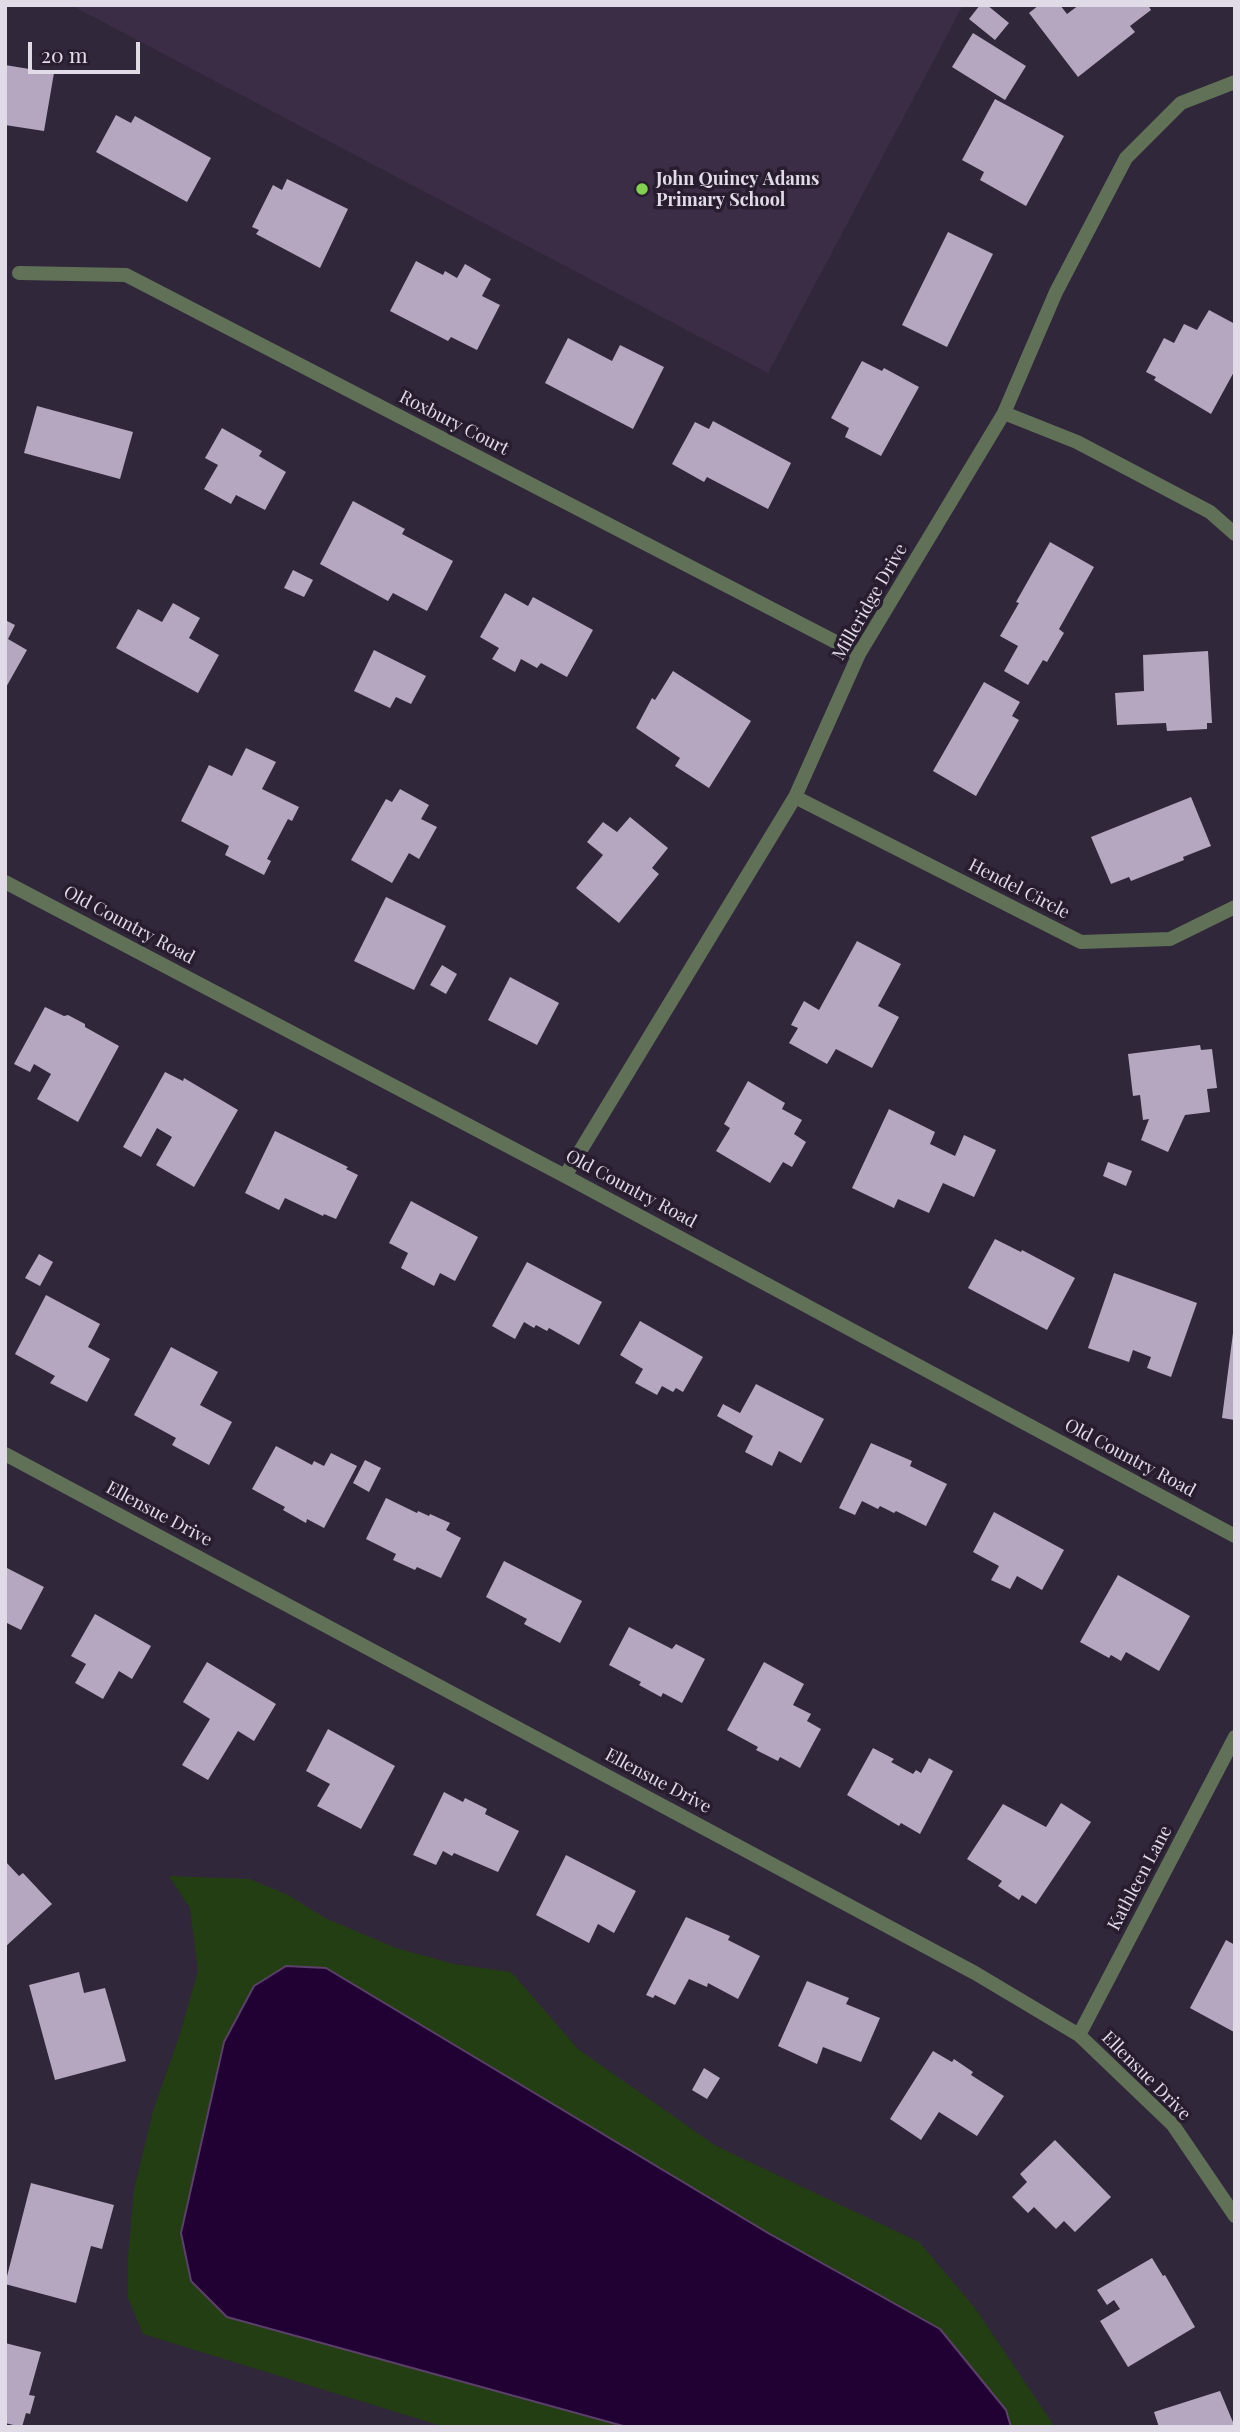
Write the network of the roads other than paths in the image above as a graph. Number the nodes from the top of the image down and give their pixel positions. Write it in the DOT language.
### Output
graph roads {
  1 [pos="1235,82"];
  2 [pos="19,272"];
  3 [pos="1004,413"];
  4 [pos="1235,534"];
  5 [pos="859,654"];
  6 [pos="795,797"];
  7 [pos="5,882"];
  8 [pos="1235,907"];
  9 [pos="565,1175"];
  10 [pos="5,1454"];
  11 [pos="1235,1536"];
  12 [pos="1235,1737"];
  13 [pos="1079,2035"];
  14 [pos="1235,2216"];
  1 -- 3 [label="street, Milleridge Drive"];
  2 -- 5 [label="street, Roxbury Court"];
  3 -- 4 [label="street"];
  3 -- 5 [label="street, Milleridge Drive"];
  5 -- 6 [label="street, Milleridge Drive"];
  6 -- 8 [label="street, Hendel Circle"];
  6 -- 9 [label="street, Milleridge Drive"];
  7 -- 9 [label="street, Old Country Road"];
  9 -- 11 [label="street, Old Country Road"];
  10 -- 13 [label="street, Ellensue Drive"];
  12 -- 13 [label="street, Kathleen Lane"];
  13 -- 14 [label="street, Ellensue Drive"];
}
